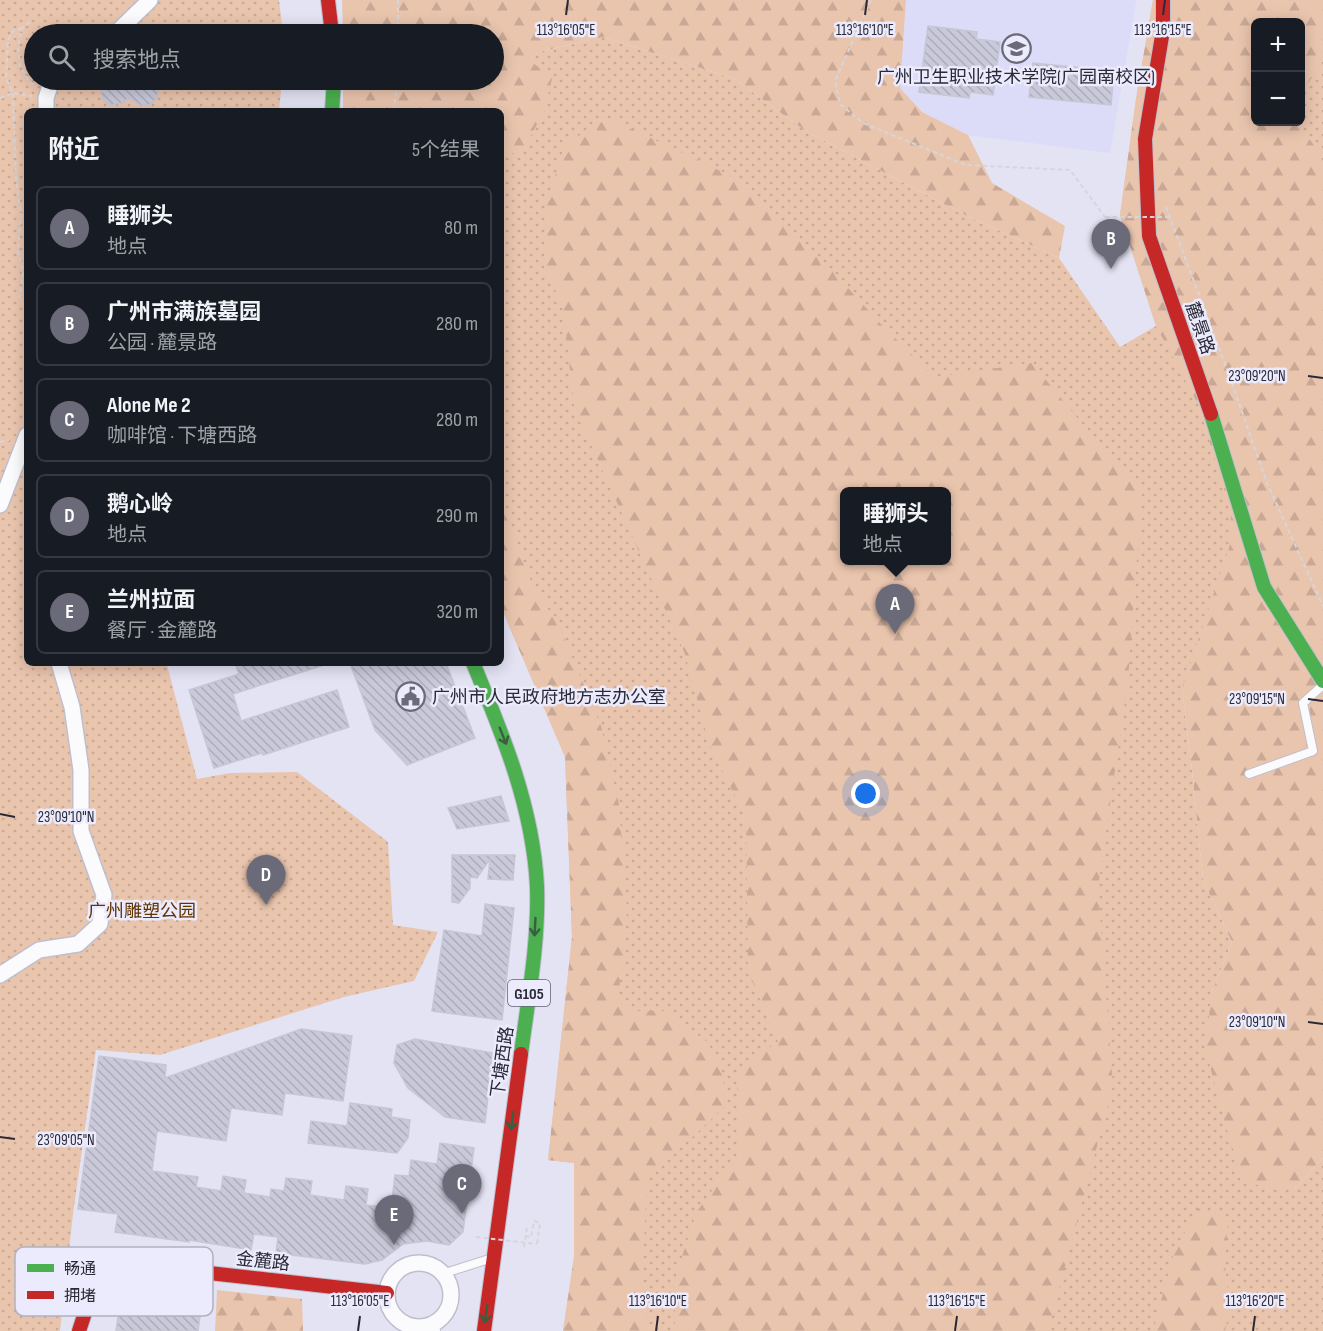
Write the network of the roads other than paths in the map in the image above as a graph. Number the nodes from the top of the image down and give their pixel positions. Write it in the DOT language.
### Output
graph roads {
  1 [pos="150,0"];
  2 [pos="328,0"];
  3 [pos="1163,0"];
  4 [pos="125,24"];
  5 [pos="331,24"];
  6 [pos="333,90"];
  7 [pos="332,108"];
  8 [pos="24,443"];
  9 [pos="0,505"];
  10 [pos="60,666"];
  11 [pos="474,666"];
  12 [pos="1323,683"];
  13 [pos="1249,774"];
  14 [pos="550,920"];
  15 [pos="0,975"];
  16 [pos="542,1002"];
  17 [pos="523,1140"];
  18 [pos="494,1257"];
  19 [pos="213,1273"];
  20 [pos="442,1274"];
  21 [pos="387,1293"];
  22 [pos="84,1316"];
  23 [pos="432,1328"];
  24 [pos="79,1331"];
  25 [pos="484,1331"];
  26 [pos="497,1331"];
  1 -- 4 [label="street"];
  2 -- 5 [label="main road"];
  3 -- 12 [label="main road, 麓景路"];
  6 -- 7 [label="main road"];
  8 -- 9 [label="street"];
  10 -- 15 [label="street"];
  11 -- 18 [label="main road, 下塘西路 / G105, one-way"];
  12 -- 13 [label="lane"];
  14 -- 16 [label="main road, G105"];
  17 -- 26 [label="main road"];
  18 -- 20 [label="lane"];
  18 -- 25 [label="main road, 下塘西路 / G105, one-way"];
  19 -- 21 [label="main road, 金麓路"];
  20 -- 21 [label="street"];
  20 -- 23 [label="street"];
  21 -- 23 [label="street"];
  22 -- 24 [label="main road, 金麓路"];
}
